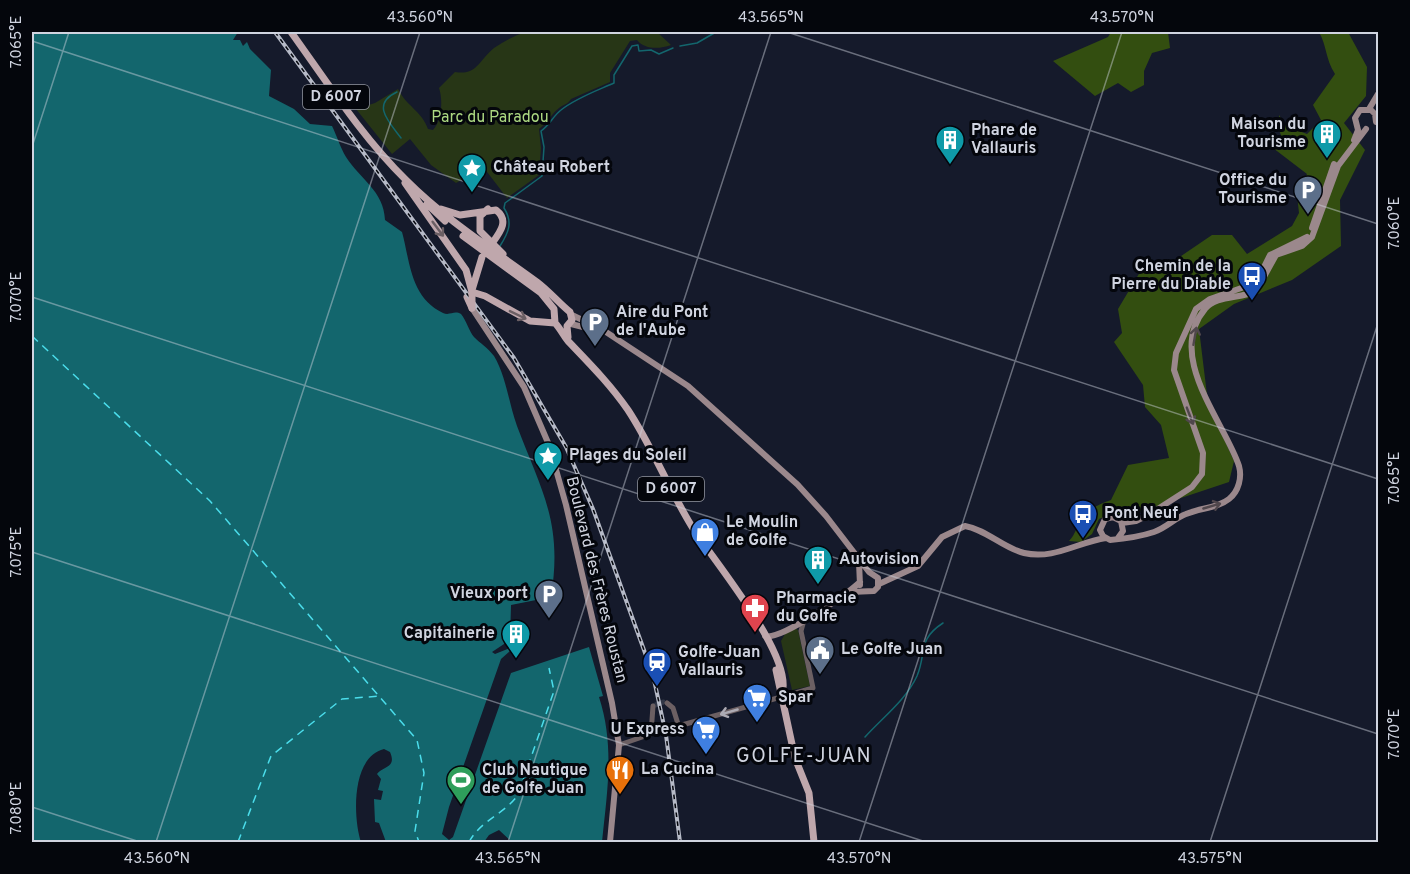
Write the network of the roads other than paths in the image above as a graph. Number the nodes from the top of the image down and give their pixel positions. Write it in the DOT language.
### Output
graph roads {
  1 [pos="290,32"];
  2 [pos="1378,94"];
  3 [pos="1369,108"];
  4 [pos="1377,121"];
  5 [pos="1358,126"];
  6 [pos="1366,129"];
  7 [pos="386,161"];
  8 [pos="405,183"];
  9 [pos="436,207"];
  10 [pos="488,209"];
  11 [pos="493,242"];
  12 [pos="535,280"];
  13 [pos="470,286"];
  14 [pos="472,308"];
  15 [pos="563,308"];
  16 [pos="555,312"];
  17 [pos="572,315"];
  18 [pos="563,325"];
  19 [pos="610,336"];
  20 [pos="1122,523"];
  21 [pos="1104,536"];
  22 [pos="1119,538"];
  23 [pos="858,559"];
  24 [pos="869,572"];
  25 [pos="860,580"];
  26 [pos="879,581"];
  27 [pos="864,590"];
  28 [pos="850,592"];
  29 [pos="804,619"];
  30 [pos="764,635"];
  31 [pos="777,635"];
  32 [pos="770,647"];
  33 [pos="781,696"];
  34 [pos="667,703"];
  35 [pos="653,706"];
  36 [pos="619,745"];
  37 [pos="610,843"];
  38 [pos="814,843"];
  1 -- 7 [label="main road, D 6007"];
  2 -- 3 [label="main road"];
  3 -- 4 [label="main road"];
  3 -- 5 [label="main road"];
  4 -- 6 [label="main road"];
  5 -- 6 [label="main road"];
  5 -- 20 [label="main road, one-way"];
  22 -- 6 [label="main road, one-way"];
  7 -- 8 [label="main road, D 6007"];
  7 -- 9 [label="main road, D 6007"];
  8 -- 13 [label="main road, one-way"];
  8 -- 16 [label="main road, D 6007"];
  9 -- 10 [label="main road"];
  9 -- 12 [label="main road, D 6007"];
  10 -- 11 [label="main road"];
  10 -- 12 [label="main road"];
  12 -- 15 [label="main road, D 6007"];
  13 -- 14 [label="main road, bridge"];
  13 -- 18 [label="main road, one-way, bridge"];
  14 -- 36 [label="main road, Boulevard des Frères Roustan"];
  15 -- 16 [label="main road"];
  15 -- 17 [label="main road"];
  16 -- 18 [label="main road"];
  17 -- 18 [label="main road"];
  17 -- 19 [label="main road"];
  18 -- 19 [label="main road"];
  18 -- 30 [label="main road, D 6007"];
  19 -- 23 [label="main road"];
  20 -- 21 [label="main road"];
  20 -- 22 [label="main road"];
  21 -- 22 [label="main road"];
  21 -- 26 [label="main road"];
  23 -- 24 [label="main road"];
  23 -- 25 [label="main road"];
  24 -- 25 [label="main road"];
  24 -- 26 [label="main road"];
  25 -- 27 [label="main road"];
  25 -- 28 [label="main road"];
  26 -- 27 [label="main road"];
  27 -- 28 [label="main road"];
  28 -- 29 [label="main road"];
  29 -- 31 [label="main road"];
  29 -- 33 [label="street"];
  30 -- 31 [label="main road"];
  30 -- 32 [label="main road, D 6007"];
  31 -- 32 [label="main road"];
  32 -- 33 [label="main road, D 6007"];
  33 -- 34 [label="street, one-way"];
  33 -- 38 [label="main road, D 6007"];
  35 -- 36 [label="street"];
  36 -- 37 [label="main road, Boulevard des Frères Roustan"];
}
